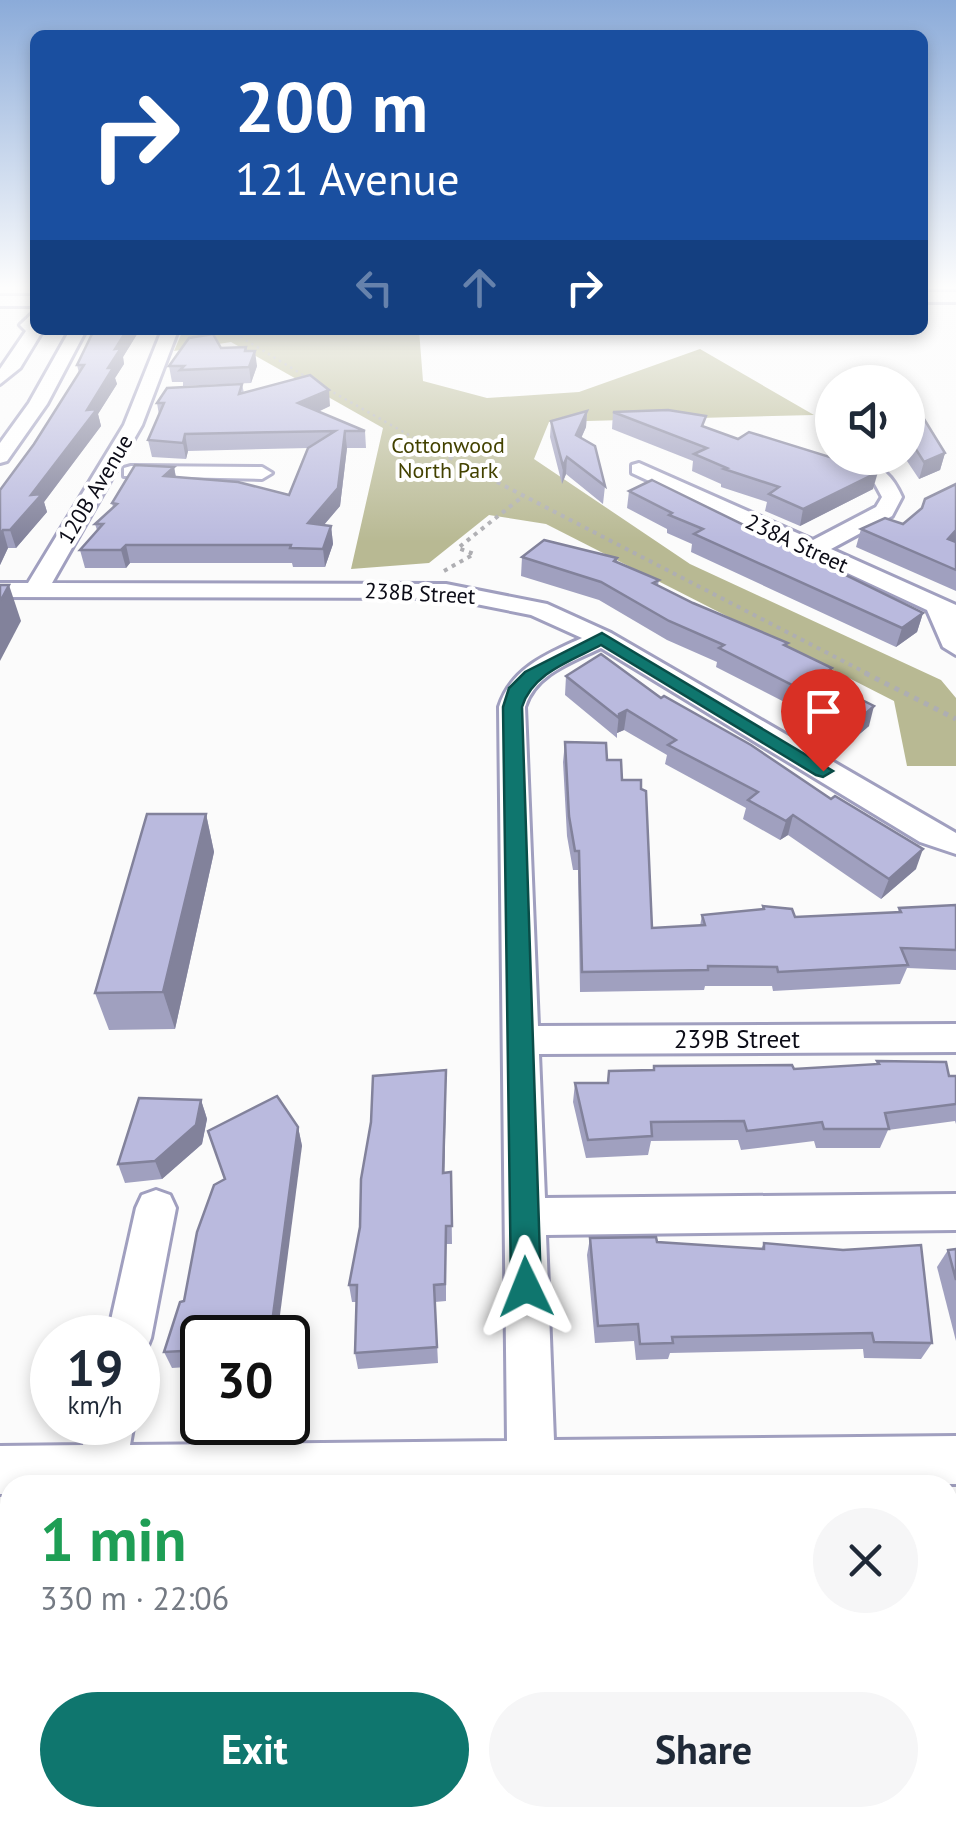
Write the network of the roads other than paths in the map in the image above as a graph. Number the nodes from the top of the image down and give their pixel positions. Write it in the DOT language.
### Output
graph roads {
  1 [pos="55,372"];
  2 [pos="160,372"];
  3 [pos="0,456"];
  4 [pos="638,469"];
  5 [pos="106,472"];
  6 [pos="262,473"];
  7 [pos="875,475"];
  8 [pos="812,550"];
  9 [pos="0,590"];
  10 [pos="36,590"];
  11 [pos="948,612"];
  12 [pos="602,638"];
  13 [pos="956,647"];
  14 [pos="956,844"];
  15 [pos="956,1038"];
  16 [pos="518,1040"];
  17 [pos="156,1208"];
  18 [pos="956,1212"];
  19 [pos="524,1217"];
  20 [pos="134,1315"];
  21 [pos="106,1445"];
  22 [pos="956,1460"];
  23 [pos="531,1466"];
  24 [pos="0,1470"];
  25 [pos="101,1470"];
  1 -- 3 [label="street"];
  2 -- 5 [label="street, 120B Avenue"];
  4 -- 8 [label="street, 238A Street"];
  5 -- 6 [label="street"];
  5 -- 10 [label="street, 120B Avenue"];
  7 -- 8 [label="street"];
  8 -- 11 [label="street, 238A Street"];
  9 -- 10 [label="street, 238B Street"];
  10 -- 12 [label="street, 238B Street"];
  11 -- 13 [label="street"];
  12 -- 14 [label="street, 238B Street"];
  12 -- 16 [label="street"];
  15 -- 16 [label="street, 239B Street"];
  16 -- 19 [label="street"];
  17 -- 20 [label="street"];
  18 -- 19 [label="street"];
  19 -- 23 [label="street"];
  21 -- 25 [label="street"];
  22 -- 23 [label="street"];
  23 -- 25 [label="street"];
  24 -- 25 [label="street"];
}
